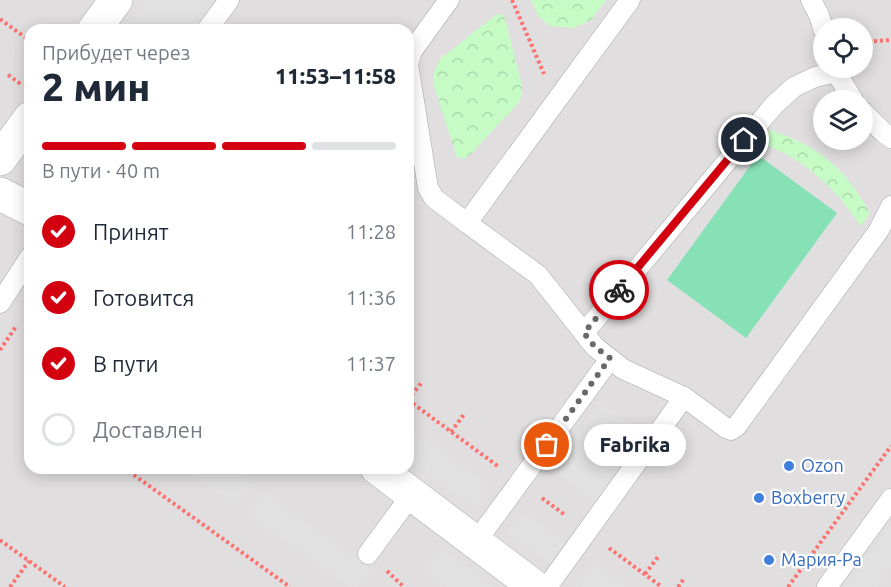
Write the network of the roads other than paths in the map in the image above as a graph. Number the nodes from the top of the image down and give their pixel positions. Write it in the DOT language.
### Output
graph roads {
  1 [pos="229,0"];
  2 [pos="449,0"];
  3 [pos="630,0"];
  4 [pos="811,0"];
  5 [pos="112,1"];
  6 [pos="820,18"];
  7 [pos="98,24"];
  8 [pos="211,24"];
  9 [pos="414,48"];
  10 [pos="815,78"];
  11 [pos="414,101"];
  12 [pos="873,122"];
  13 [pos="24,126"];
  14 [pos="891,138"];
  15 [pos="0,159"];
  16 [pos="0,194"];
  17 [pos="24,206"];
  18 [pos="891,206"];
  19 [pos="467,223"];
  20 [pos="24,266"];
  21 [pos="0,303"];
  22 [pos="584,333"];
  23 [pos="610,358"];
  24 [pos="684,397"];
  25 [pos="385,474"];
  26 [pos="412,494"];
  27 [pos="891,499"];
  28 [pos="475,543"];
  29 [pos="368,554"];
  30 [pos="535,587"];
  31 [pos="547,587"];
  32 [pos="827,587"];
  1 -- 8 [label="lane"];
  2 -- 9 [label="lane"];
  3 -- 19 [label="lane"];
  4 -- 6 [label="lane"];
  5 -- 7 [label="street"];
  10 -- 22 [label="lane"];
  11 -- 19 [label="lane"];
  12 -- 14 [label="lane"];
  13 -- 15 [label="street"];
  16 -- 17 [label="street"];
  18 -- 24 [label="lane"];
  19 -- 22 [label="lane"];
  20 -- 21 [label="lane"];
  22 -- 23 [label="lane"];
  23 -- 24 [label="lane"];
  23 -- 28 [label="lane"];
  24 -- 31 [label="lane"];
  25 -- 26 [label="street"];
  26 -- 28 [label="street"];
  26 -- 29 [label="lane"];
  27 -- 32 [label="lane"];
  28 -- 30 [label="street"];
}
